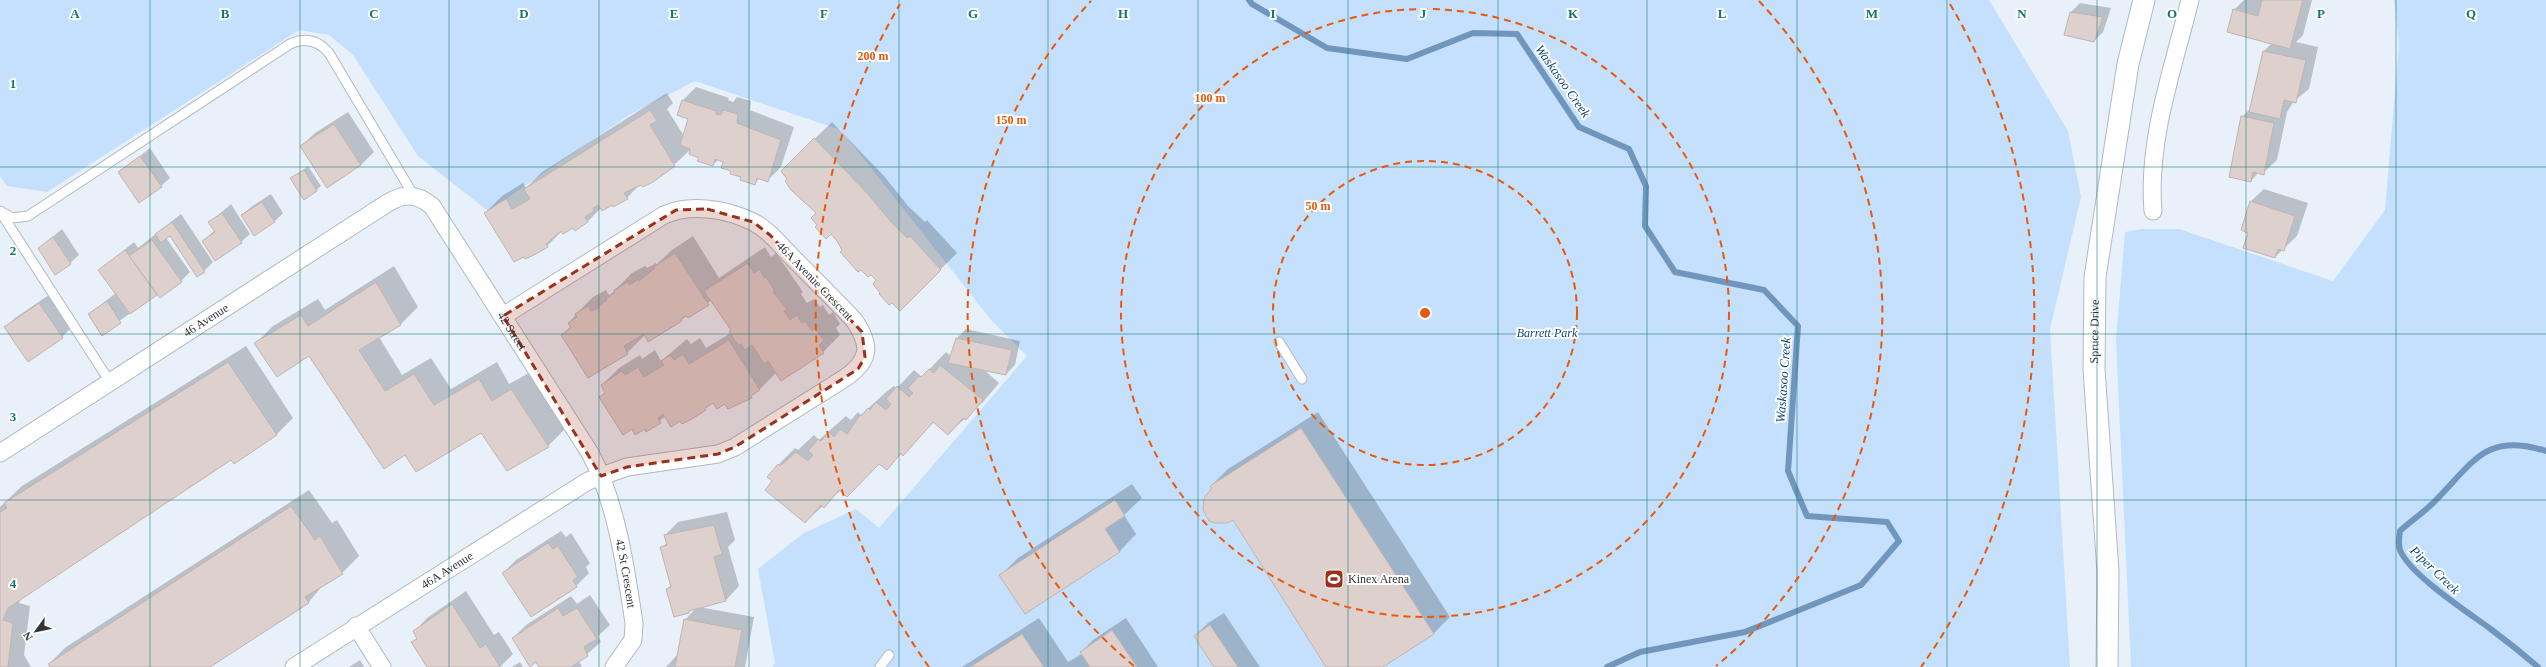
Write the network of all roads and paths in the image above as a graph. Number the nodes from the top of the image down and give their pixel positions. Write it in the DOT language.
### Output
graph roads {
  1 [pos="2144,0"];
  2 [pos="2190,0"];
  3 [pos="414,196"];
  4 [pos="2153,211"];
  5 [pos="0,212"];
  6 [pos="503,316"];
  7 [pos="1279,342"];
  8 [pos="1302,379"];
  9 [pos="110,382"];
  10 [pos="0,453"];
  11 [pos="601,476"];
  12 [pos="356,626"];
  13 [pos="889,655"];
  14 [pos="294,667"];
  15 [pos="382,667"];
  16 [pos="614,667"];
  17 [pos="880,667"];
  18 [pos="2107,667"];
  1 -- 18 [label="street, Spruce Drive"];
  2 -- 4 [label="street"];
  3 -- 5 [label="lane"];
  3 -- 6 [label="street, 42 Street"];
  3 -- 9 [label="street, 46 Avenue"];
  5 -- 9 [label="lane"];
  6 -- 11 [label="street, 42 Street"];
  6 -- 11 [label="street, 46A Avenue Crescent"];
  7 -- 8 [label="lane"];
  9 -- 10 [label="street, 46 Avenue"];
  11 -- 12 [label="street, 46A Avenue"];
  11 -- 16 [label="street, 42 St Crescent"];
  12 -- 14 [label="street, 46A Avenue"];
  12 -- 15 [label="street"];
  13 -- 17 [label="lane"];
}
